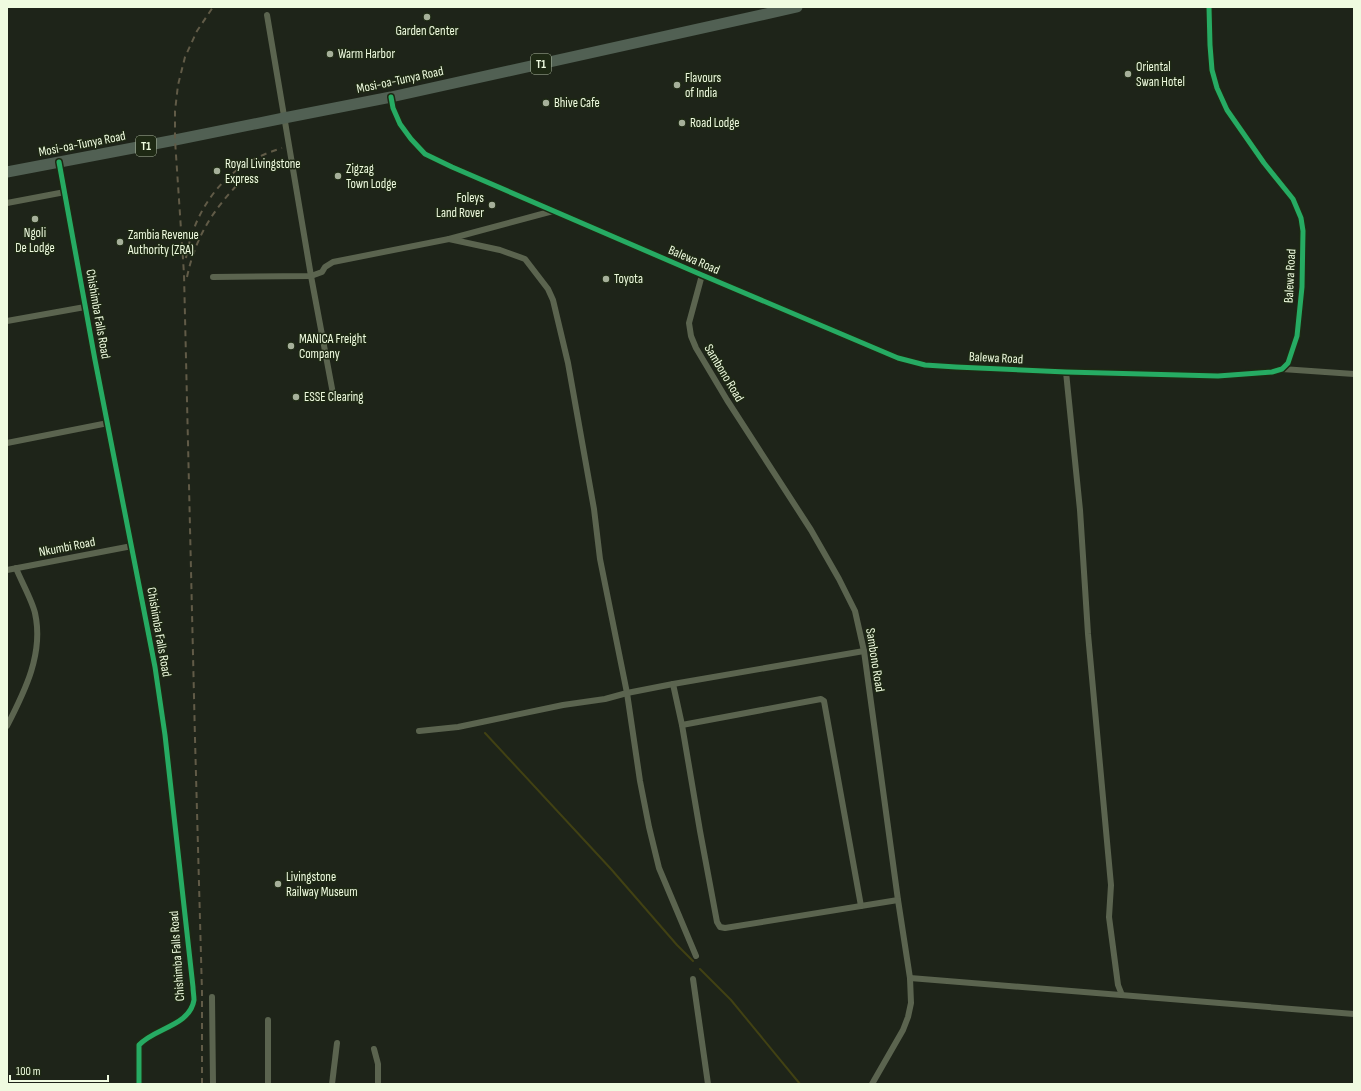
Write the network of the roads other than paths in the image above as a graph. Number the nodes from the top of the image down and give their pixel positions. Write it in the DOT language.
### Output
graph roads {
  1 [pos="797,7"];
  2 [pos="1209,7"];
  3 [pos="267,15"];
  4 [pos="391,97"];
  5 [pos="284,118"];
  6 [pos="59,162"];
  7 [pos="7,172"];
  8 [pos="65,192"];
  9 [pos="7,203"];
  10 [pos="553,211"];
  11 [pos="449,239"];
  12 [pos="702,275"];
  13 [pos="311,276"];
  14 [pos="213,277"];
  15 [pos="85,307"];
  16 [pos="7,321"];
  17 [pos="1282,369"];
  18 [pos="1066,372"];
  19 [pos="1354,374"];
  20 [pos="334,399"];
  21 [pos="108,423"];
  22 [pos="7,443"];
  23 [pos="132,546"];
  24 [pos="16,568"];
  25 [pos="7,570"];
  26 [pos="864,651"];
  27 [pos="673,684"];
  28 [pos="627,693"];
  29 [pos="682,725"];
  30 [pos="7,726"];
  31 [pos="419,731"];
  32 [pos="898,900"];
  33 [pos="861,906"];
  34 [pos="696,956"];
  35 [pos="910,978"];
  36 [pos="693,979"];
  37 [pos="1122,995"];
  38 [pos="212,997"];
  39 [pos="1354,1014"];
  40 [pos="268,1020"];
  41 [pos="337,1043"];
  42 [pos="374,1050"];
  43 [pos="139,1084"];
  44 [pos="213,1084"];
  45 [pos="268,1084"];
  46 [pos="332,1084"];
  47 [pos="378,1084"];
  48 [pos="708,1084"];
  49 [pos="872,1084"];
  1 -- 4 [label="highway, Mosi-oa-Tunya Road / T1"];
  2 -- 17 [label="street, Balewa Road"];
  3 -- 5 [label="street"];
  4 -- 5 [label="highway, Mosi-oa-Tunya Road / T1"];
  4 -- 10 [label="street, Balewa Road"];
  5 -- 6 [label="highway, Mosi-oa-Tunya Road / T1"];
  5 -- 13 [label="street"];
  6 -- 7 [label="highway, Mosi-oa-Tunya Road / T1"];
  6 -- 8 [label="street, Chishimba Falls Road"];
  8 -- 9 [label="street"];
  8 -- 15 [label="street, Chishimba Falls Road"];
  10 -- 11 [label="street"];
  10 -- 12 [label="street, Balewa Road"];
  11 -- 13 [label="street"];
  11 -- 28 [label="street"];
  12 -- 18 [label="street, Balewa Road"];
  12 -- 26 [label="street, Sambono Road"];
  13 -- 14 [label="street"];
  13 -- 20 [label="street"];
  15 -- 16 [label="street"];
  15 -- 21 [label="street, Chishimba Falls Road"];
  17 -- 18 [label="street, Balewa Road"];
  17 -- 19 [label="street"];
  18 -- 37 [label="street"];
  21 -- 22 [label="street"];
  21 -- 23 [label="street, Chishimba Falls Road"];
  23 -- 24 [label="street, Nkumbi Road"];
  23 -- 43 [label="street, Chishimba Falls Road"];
  24 -- 25 [label="street, Nkumbi Road"];
  24 -- 30 [label="street"];
  26 -- 27 [label="street"];
  26 -- 32 [label="street, Sambono Road"];
  27 -- 28 [label="street"];
  27 -- 29 [label="street"];
  28 -- 31 [label="street"];
  28 -- 34 [label="street"];
  29 -- 33 [label="street"];
  29 -- 33 [label="street"];
  32 -- 33 [label="street"];
  32 -- 35 [label="street, Sambono Road"];
  35 -- 37 [label="street"];
  35 -- 49 [label="street, Sambono Road"];
  36 -- 48 [label="street"];
  37 -- 39 [label="street"];
  38 -- 44 [label="street"];
  40 -- 45 [label="street"];
  41 -- 46 [label="street"];
  42 -- 47 [label="street"];
}
